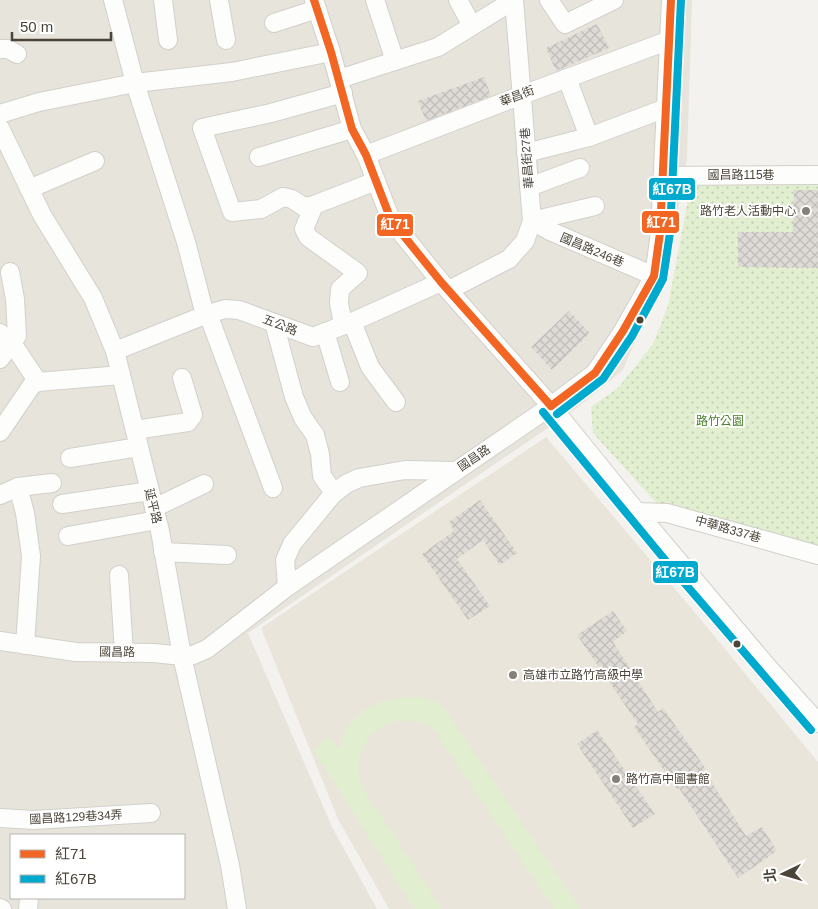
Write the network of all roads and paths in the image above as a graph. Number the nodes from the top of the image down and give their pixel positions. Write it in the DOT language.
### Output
graph roads {
  1 [pos="113,0"];
  2 [pos="163,0"];
  3 [pos="219,0"];
  4 [pos="375,0"];
  5 [pos="458,0"];
  6 [pos="514,0"];
  7 [pos="549,0"];
  8 [pos="614,0"];
  9 [pos="671,0"];
  10 [pos="316,4"];
  11 [pos="274,23"];
  12 [pos="472,26"];
  13 [pos="168,40"];
  14 [pos="226,40"];
  15 [pos="670,40"];
  16 [pos="0,49"];
  17 [pos="331,52"];
  18 [pos="17,54"];
  19 [pos="395,61"];
  20 [pos="566,78"];
  21 [pos="134,83"];
  22 [pos="341,86"];
  23 [pos="522,95"];
  24 [pos="666,108"];
  25 [pos="0,114"];
  26 [pos="352,129"];
  27 [pos="588,137"];
  28 [pos="2,138"];
  29 [pos="526,153"];
  30 [pos="366,155"];
  31 [pos="259,157"];
  32 [pos="94,161"];
  33 [pos="580,168"];
  34 [pos="818,175"];
  35 [pos="663,176"];
  36 [pos="376,181"];
  37 [pos="529,187"];
  38 [pos="29,189"];
  39 [pos="314,205"];
  40 [pos="595,206"];
  41 [pos="532,221"];
  42 [pos="10,272"];
  43 [pos="654,276"];
  44 [pos="446,286"];
  45 [pos="206,315"];
  46 [pos="274,323"];
  47 [pos="347,323"];
  48 [pos="325,332"];
  49 [pos="6,338"];
  50 [pos="115,350"];
  51 [pos="0,359"];
  52 [pos="121,375"];
  53 [pos="182,378"];
  54 [pos="38,382"];
  55 [pos="340,382"];
  56 [pos="396,402"];
  57 [pos="551,406"];
  58 [pos="135,430"];
  59 [pos="0,432"];
  60 [pos="139,447"];
  61 [pos="70,458"];
  62 [pos="455,471"];
  63 [pos="52,483"];
  64 [pos="204,484"];
  65 [pos="18,487"];
  66 [pos="273,488"];
  67 [pos="150,491"];
  68 [pos="334,493"];
  69 [pos="0,495"];
  70 [pos="62,504"];
  71 [pos="637,512"];
  72 [pos="155,514"];
  73 [pos="68,536"];
  74 [pos="163,552"];
  75 [pos="226,555"];
  76 [pos="818,555"];
  77 [pos="119,575"];
  78 [pos="287,587"];
  79 [pos="0,641"];
  80 [pos="25,645"];
  81 [pos="124,653"];
  82 [pos="182,656"];
  83 [pos="818,723"];
  84 [pos="151,813"];
  85 [pos="0,818"];
  86 [pos="34,827"];
  87 [pos="237,909"];
  1 -- 21 [label="street"];
  2 -- 13 [label="street"];
  3 -- 14 [label="street"];
  4 -- 19 [label="street"];
  5 -- 12 [label="street"];
  6 -- 12 [label="street"];
  6 -- 23 [label="street, 華昌街27巷"];
  7 -- 8 [label="street"];
  9 -- 15 [label="street, 國昌路"];
  10 -- 11 [label="street"];
  10 -- 17 [label="street"];
  12 -- 19 [label="street"];
  15 -- 20 [label="street, 華昌街"];
  15 -- 24 [label="street, 國昌路"];
  16 -- 18 [label="street"];
  17 -- 21 [label="street"];
  17 -- 22 [label="street"];
  19 -- 22 [label="street"];
  20 -- 23 [label="street, 華昌街"];
  20 -- 27 [label="street"];
  21 -- 25 [label="street"];
  21 -- 45 [label="street"];
  22 -- 26 [label="street"];
  22 -- 39 [label="street"];
  23 -- 29 [label="street, 華昌街27巷"];
  23 -- 30 [label="street, 華昌街"];
  24 -- 27 [label="street"];
  24 -- 35 [label="street, 國昌路"];
  26 -- 30 [label="street"];
  26 -- 31 [label="street"];
  27 -- 29 [label="street"];
  28 -- 38 [label="street, 延平路"];
  29 -- 37 [label="street, 華昌街27巷"];
  30 -- 36 [label="street"];
  32 -- 38 [label="street"];
  33 -- 37 [label="street"];
  34 -- 35 [label="street, 國昌路115巷"];
  35 -- 43 [label="street, 國昌路"];
  36 -- 39 [label="street"];
  36 -- 44 [label="street"];
  37 -- 41 [label="street, 華昌街27巷"];
  38 -- 50 [label="street, 延平路"];
  39 -- 47 [label="street"];
  40 -- 41 [label="street"];
  41 -- 43 [label="street, 國昌路246巷"];
  41 -- 44 [label="street, 五公路"];
  42 -- 49 [label="street"];
  43 -- 57 [label="street, 國昌路"];
  44 -- 47 [label="street, 五公路"];
  44 -- 57 [label="street"];
  45 -- 46 [label="street, 五公路"];
  45 -- 50 [label="street, 五公路"];
  45 -- 66 [label="street"];
  46 -- 48 [label="street, 五公路"];
  46 -- 68 [label="street"];
  47 -- 48 [label="street, 五公路"];
  47 -- 56 [label="street"];
  48 -- 55 [label="street"];
  49 -- 51 [label="street"];
  49 -- 54 [label="street"];
  50 -- 52 [label="street, 延平路"];
  52 -- 54 [label="street"];
  52 -- 58 [label="street, 延平路"];
  53 -- 58 [label="street"];
  54 -- 59 [label="street"];
  57 -- 62 [label="street, 國昌路"];
  57 -- 71 [label="street"];
  58 -- 60 [label="street, 延平路"];
  60 -- 61 [label="street"];
  60 -- 67 [label="street, 延平路"];
  62 -- 68 [label="street"];
  62 -- 78 [label="street, 國昌路"];
  63 -- 65 [label="street"];
  64 -- 72 [label="street"];
  65 -- 69 [label="street"];
  65 -- 80 [label="street"];
  67 -- 70 [label="street"];
  67 -- 72 [label="street, 延平路"];
  68 -- 78 [label="street"];
  71 -- 76 [label="street, 中華路337巷"];
  71 -- 83 [label="street"];
  72 -- 73 [label="street"];
  72 -- 74 [label="street, 延平路"];
  74 -- 75 [label="street"];
  74 -- 82 [label="street, 延平路"];
  77 -- 81 [label="street"];
  78 -- 82 [label="street, 國昌路"];
  79 -- 80 [label="street, 國昌路"];
  80 -- 81 [label="street, 國昌路"];
  81 -- 82 [label="street, 國昌路"];
  82 -- 87 [label="street, 延平路"];
  84 -- 86 [label="street, 國昌路129巷34弄"];
  85 -- 86 [label="street, 國昌路129巷34弄"];
}
